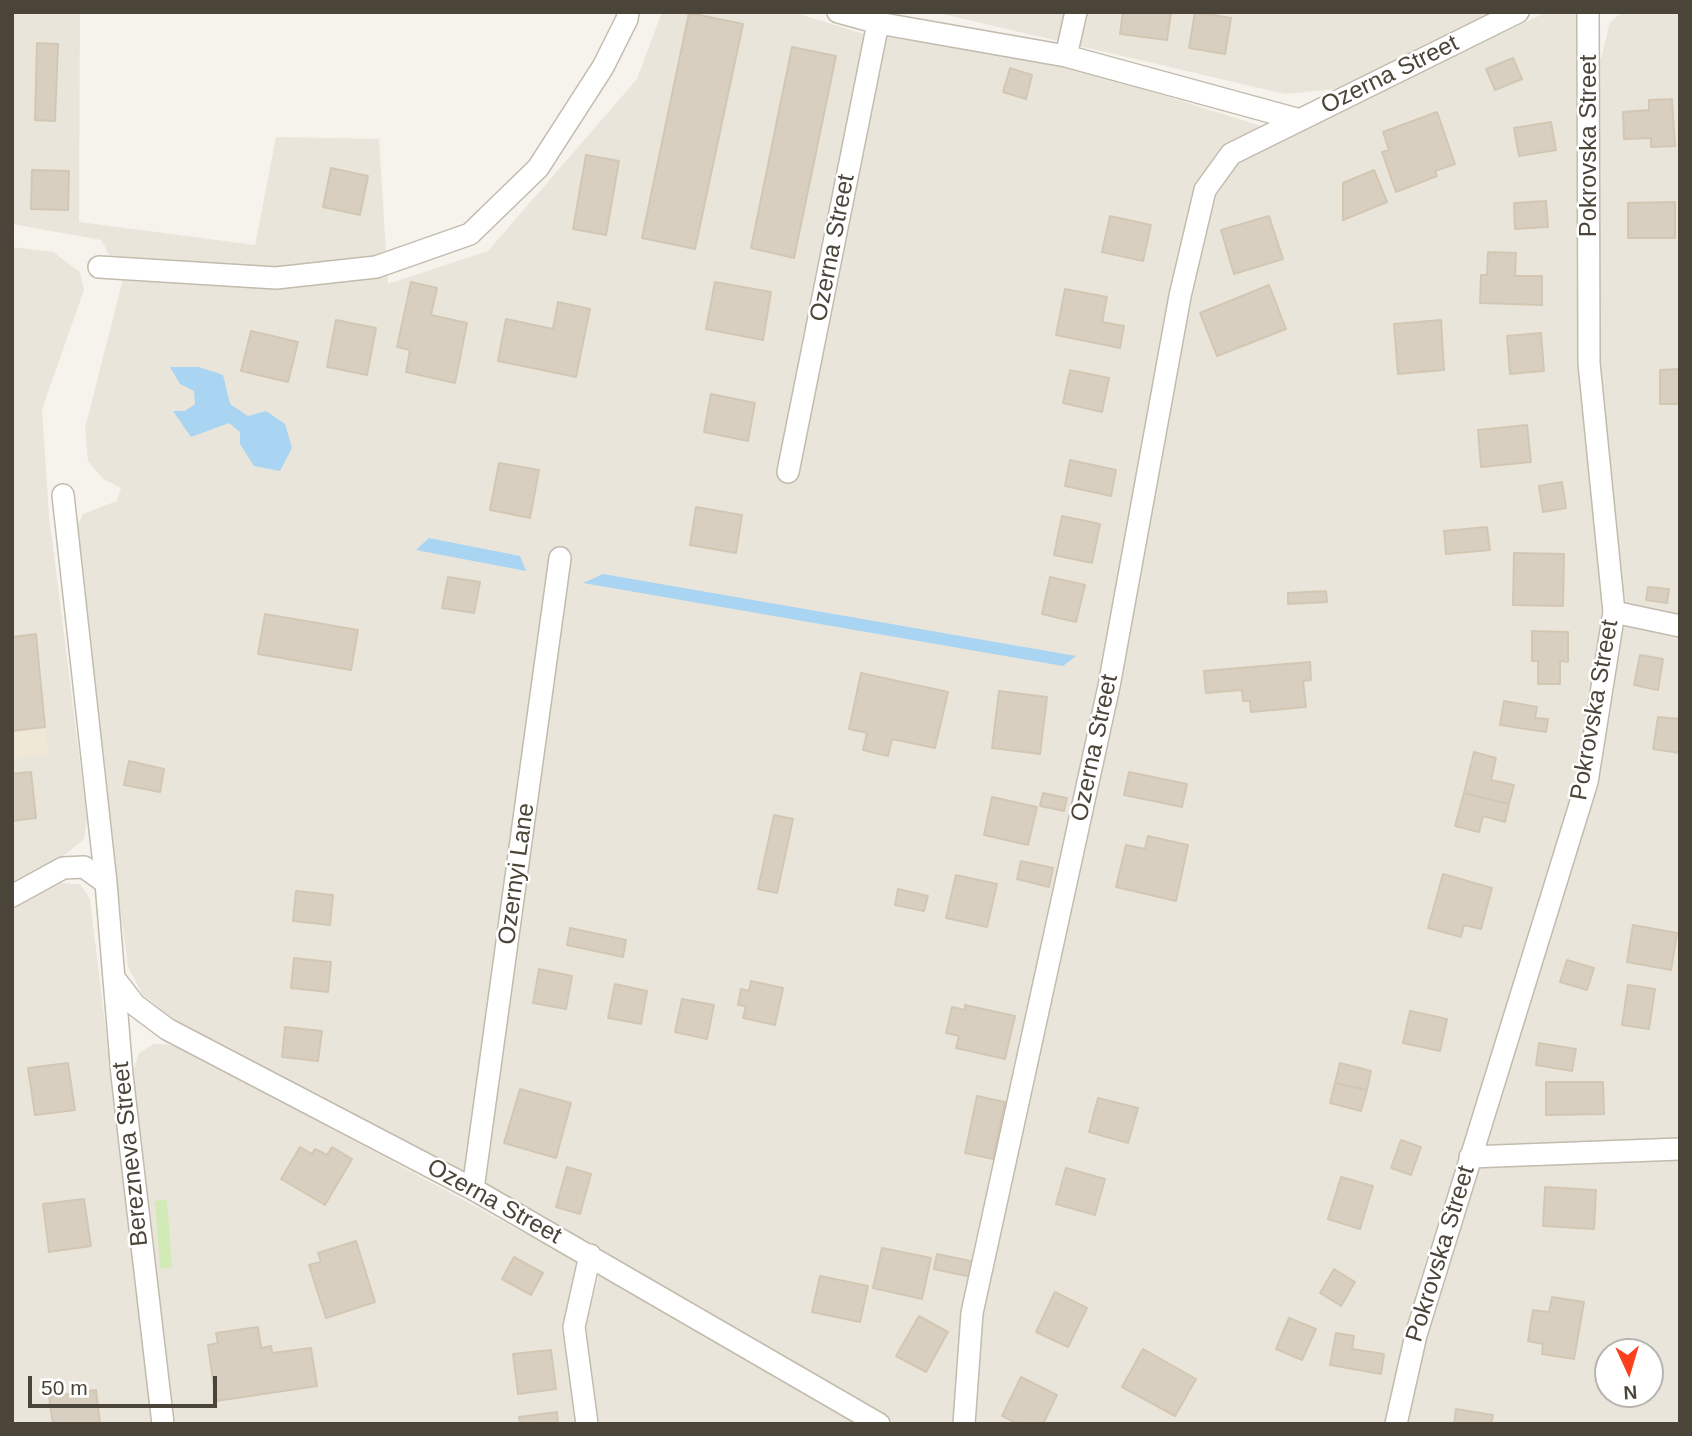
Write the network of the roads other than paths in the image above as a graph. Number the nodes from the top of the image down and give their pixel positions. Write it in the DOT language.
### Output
graph roads {
  1 [pos="628,12"];
  2 [pos="838,12"];
  3 [pos="1076,12"];
  4 [pos="1518,12"];
  5 [pos="1592,13"];
  6 [pos="878,23"];
  7 [pos="1066,56"];
  8 [pos="1300,120"];
  9 [pos="99,267"];
  10 [pos="788,472"];
  11 [pos="63,495"];
  12 [pos="560,558"];
  13 [pos="1614,612"];
  14 [pos="1680,626"];
  15 [pos="106,883"];
  16 [pos="12,895"];
  17 [pos="114,978"];
  18 [pos="1680,1149"];
  19 [pos="1470,1157"];
  20 [pos="473,1189"];
  21 [pos="590,1255"];
  22 [pos="163,1424"];
  23 [pos="587,1424"];
  24 [pos="879,1424"];
  25 [pos="964,1424"];
  26 [pos="1396,1424"];
  1 -- 9 [label="street"];
  2 -- 6 [label="street, Ozerna Street"];
  3 -- 7 [label="street"];
  4 -- 8 [label="street, Ozerna Street"];
  5 -- 13 [label="street, Pokrovska Street"];
  6 -- 7 [label="street, Ozerna Street"];
  6 -- 10 [label="street, Ozerna Street"];
  7 -- 8 [label="street, Ozerna Street"];
  8 -- 25 [label="street, Ozerna Street"];
  11 -- 15 [label="street, Berezneva Street"];
  12 -- 20 [label="street, Ozernyi Lane"];
  13 -- 14 [label="street"];
  13 -- 19 [label="street, Pokrovska Street"];
  15 -- 16 [label="street"];
  15 -- 17 [label="street, Berezneva Street"];
  17 -- 20 [label="street, Ozerna Street"];
  17 -- 22 [label="street, Berezneva Street"];
  18 -- 19 [label="street"];
  19 -- 26 [label="street, Pokrovska Street"];
  20 -- 21 [label="street, Ozerna Street"];
  21 -- 23 [label="street"];
  21 -- 24 [label="street, Ozerna Street"];
}
